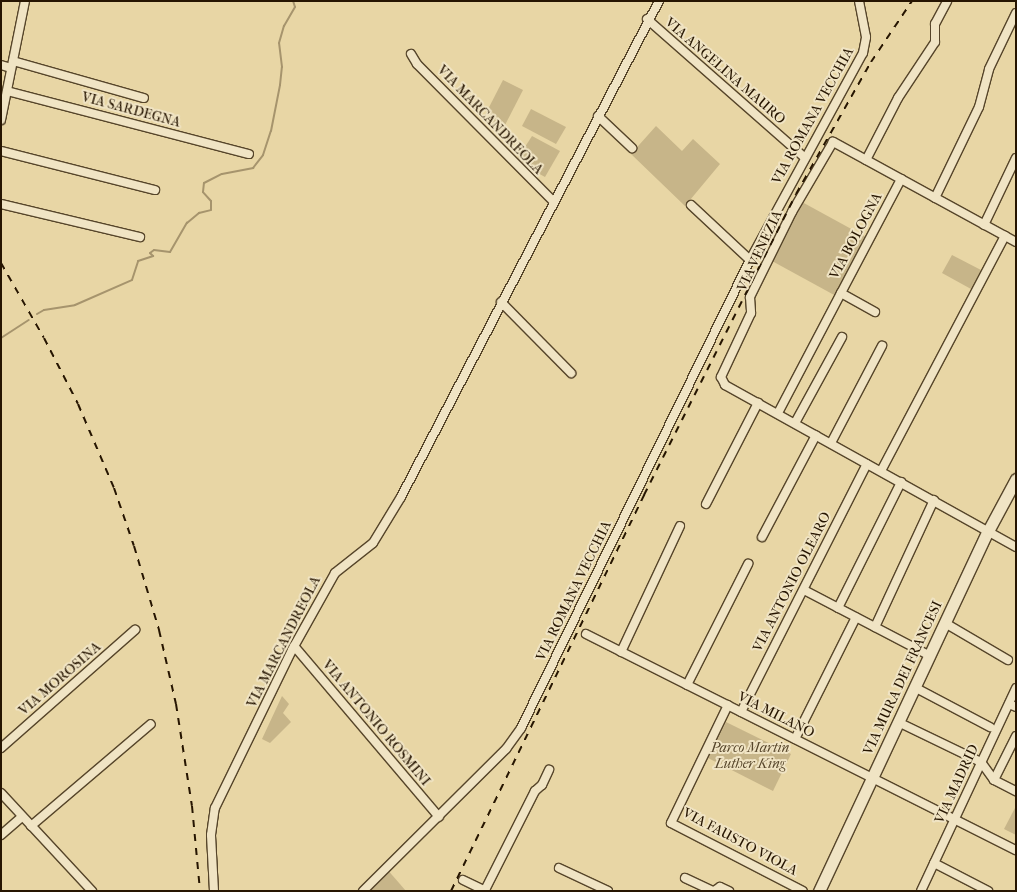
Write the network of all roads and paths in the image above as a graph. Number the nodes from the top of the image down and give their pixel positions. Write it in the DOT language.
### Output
graph roads {
  1 [pos="25,1"];
  2 [pos="659,1"];
  3 [pos="859,1"];
  4 [pos="947,1"];
  5 [pos="1016,13"];
  6 [pos="648,19"];
  7 [pos="411,54"];
  8 [pos="12,64"];
  9 [pos="1,65"];
  10 [pos="7,91"];
  11 [pos="144,98"];
  12 [pos="598,116"];
  13 [pos="1,120"];
  14 [pos="632,148"];
  15 [pos="1,151"];
  16 [pos="249,154"];
  17 [pos="804,157"];
  18 [pos="1016,158"];
  19 [pos="866,160"];
  20 [pos="901,179"];
  21 [pos="155,190"];
  22 [pos="935,198"];
  23 [pos="553,201"];
  24 [pos="1,204"];
  25 [pos="691,205"];
  26 [pos="984,225"];
  27 [pos="1005,236"];
  28 [pos="140,237"];
  29 [pos="1016,241"];
  30 [pos="750,260"];
  31 [pos="841,293"];
  32 [pos="500,302"];
  33 [pos="875,312"];
  34 [pos="842,337"];
  35 [pos="882,346"];
  36 [pos="571,373"];
  37 [pos="758,402"];
  38 [pos="778,413"];
  39 [pos="795,423"];
  40 [pos="816,435"];
  41 [pos="831,443"];
  42 [pos="866,464"];
  43 [pos="881,471"];
  44 [pos="1016,479"];
  45 [pos="901,482"];
  46 [pos="934,500"];
  47 [pos="706,504"];
  48 [pos="680,526"];
  49 [pos="988,531"];
  50 [pos="762,537"];
  51 [pos="1016,547"];
  52 [pos="748,564"];
  53 [pos="804,590"];
  54 [pos="838,608"];
  55 [pos="856,617"];
  56 [pos="945,624"];
  57 [pos="875,627"];
  58 [pos="135,630"];
  59 [pos="586,634"];
  60 [pos="294,646"];
  61 [pos="621,652"];
  62 [pos="930,656"];
  63 [pos="1008,660"];
  64 [pos="688,685"];
  65 [pos="916,688"];
  66 [pos="1016,688"];
  67 [pos="728,705"];
  68 [pos="1012,706"];
  69 [pos="741,712"];
  70 [pos="900,723"];
  71 [pos="151,724"];
  72 [pos="990,727"];
  73 [pos="1016,736"];
  74 [pos="795,739"];
  75 [pos="1,748"];
  76 [pos="981,762"];
  77 [pos="549,770"];
  78 [pos="873,778"];
  79 [pos="994,780"];
  80 [pos="1016,791"];
  81 [pos="1,793"];
  82 [pos="22,817"];
  83 [pos="439,817"];
  84 [pos="955,819"];
  85 [pos="31,826"];
  86 [pos="1,835"];
  87 [pos="1016,850"];
  88 [pos="934,863"];
  89 [pos="559,868"];
  90 [pos="685,878"];
  91 [pos="464,880"];
  92 [pos="92,891"];
  93 [pos="214,891"];
  94 [pos="363,891"];
  95 [pos="485,891"];
  96 [pos="608,891"];
  97 [pos="713,891"];
  98 [pos="729,891"];
  99 [pos="803,891"];
  100 [pos="819,891"];
  101 [pos="921,891"];
  102 [pos="988,891"];
  1 -- 8 [label="street"];
  2 -- 6 [label="street, VIA MARCANDREOLA"];
  3 -- 17 [label="street, VIA ROMANA VECCHIA"];
  4 -- 19 [label="street"];
  5 -- 22 [label="street"];
  6 -- 12 [label="street, VIA MARCANDREOLA"];
  6 -- 17 [label="street, VIA ANGELINA MAURO"];
  7 -- 23 [label="street, VIA MARCANDREOLA"];
  8 -- 9 [label="street"];
  8 -- 10 [label="street"];
  8 -- 11 [label="street"];
  10 -- 13 [label="street"];
  10 -- 16 [label="street, VIA SARDEGNA"];
  12 -- 14 [label="street"];
  12 -- 23 [label="street, VIA MARCANDREOLA"];
  15 -- 21 [label="street"];
  17 -- 30 [label="street, VIA ROMANA VECCHIA"];
  18 -- 26 [label="street"];
  19 -- 20 [label="street"];
  19 -- 37 [label="street, VIA VENEZIA"];
  20 -- 22 [label="street"];
  20 -- 31 [label="street, VIA BOLOGNA"];
  22 -- 26 [label="street"];
  23 -- 32 [label="street, VIA MARCANDREOLA"];
  24 -- 28 [label="street"];
  25 -- 30 [label="street"];
  26 -- 27 [label="street"];
  27 -- 29 [label="street"];
  27 -- 43 [label="street"];
  30 -- 83 [label="street, VIA ROMANA VECCHIA"];
  31 -- 33 [label="street, VIA BOLOGNA"];
  31 -- 38 [label="street"];
  32 -- 36 [label="street"];
  32 -- 60 [label="street, VIA MARCANDREOLA"];
  34 -- 39 [label="street"];
  35 -- 41 [label="street"];
  37 -- 38 [label="street, VIA VENEZIA"];
  37 -- 47 [label="street"];
  38 -- 39 [label="street, VIA VENEZIA"];
  39 -- 40 [label="street, VIA VENEZIA"];
  40 -- 41 [label="street, VIA VENEZIA"];
  40 -- 50 [label="street"];
  41 -- 42 [label="street, VIA VENEZIA"];
  42 -- 43 [label="street, VIA VENEZIA"];
  42 -- 53 [label="street, VIA ANTONIO OLEARO"];
  43 -- 45 [label="street, VIA VENEZIA"];
  44 -- 49 [label="street, VIA MURA DEI FRANCESI"];
  45 -- 46 [label="street, VIA VENEZIA"];
  45 -- 54 [label="street"];
  46 -- 49 [label="street, VIA VENEZIA"];
  46 -- 57 [label="street"];
  48 -- 61 [label="street"];
  49 -- 51 [label="street, VIA VENEZIA"];
  49 -- 56 [label="street, VIA MURA DEI FRANCESI"];
  52 -- 64 [label="street"];
  53 -- 54 [label="street"];
  53 -- 69 [label="street, VIA ANTONIO OLEARO"];
  54 -- 55 [label="street"];
  55 -- 57 [label="street"];
  55 -- 74 [label="street"];
  56 -- 62 [label="street, VIA MURA DEI FRANCESI"];
  56 -- 63 [label="street"];
  57 -- 62 [label="street"];
  58 -- 75 [label="street, VIA MOROSINA"];
  59 -- 61 [label="street, VIA MILANO"];
  60 -- 83 [label="street, VIA ANTONIO ROSMINI"];
  60 -- 93 [label="street, VIA MARCANDREOLA"];
  61 -- 64 [label="street, VIA MILANO"];
  62 -- 65 [label="street, VIA MURA DEI FRANCESI"];
  64 -- 67 [label="street, VIA MILANO"];
  65 -- 70 [label="street, VIA MURA DEI FRANCESI"];
  65 -- 72 [label="street"];
  66 -- 68 [label="street, VIA MADRID"];
  67 -- 69 [label="street, VIA MILANO"];
  67 -- 99 [label="street, VIA FAUSTO VIOLA"];
  68 -- 76 [label="street, VIA MADRID"];
  69 -- 74 [label="street, VIA MILANO"];
  70 -- 76 [label="street"];
  70 -- 78 [label="street, VIA MURA DEI FRANCESI"];
  71 -- 85 [label="street"];
  73 -- 79 [label="street"];
  74 -- 78 [label="street, VIA MILANO"];
  76 -- 79 [label="street"];
  76 -- 84 [label="street, VIA MADRID"];
  77 -- 95 [label="street"];
  78 -- 84 [label="street, VIA MILANO"];
  78 -- 100 [label="street, VIA MURA DEI FRANCESI"];
  79 -- 80 [label="street"];
  81 -- 82 [label="street"];
  82 -- 85 [label="street"];
  82 -- 86 [label="street"];
  83 -- 94 [label="street, VIA ROMANA VECCHIA"];
  84 -- 87 [label="street, VIA MILANO"];
  84 -- 88 [label="street, VIA MADRID"];
  85 -- 92 [label="street"];
  88 -- 101 [label="street, VIA MADRID"];
  88 -- 102 [label="street"];
  89 -- 96 [label="street"];
  90 -- 97 [label="street"];
  91 -- 95 [label="street"];
  97 -- 98 [label="street"];
}
